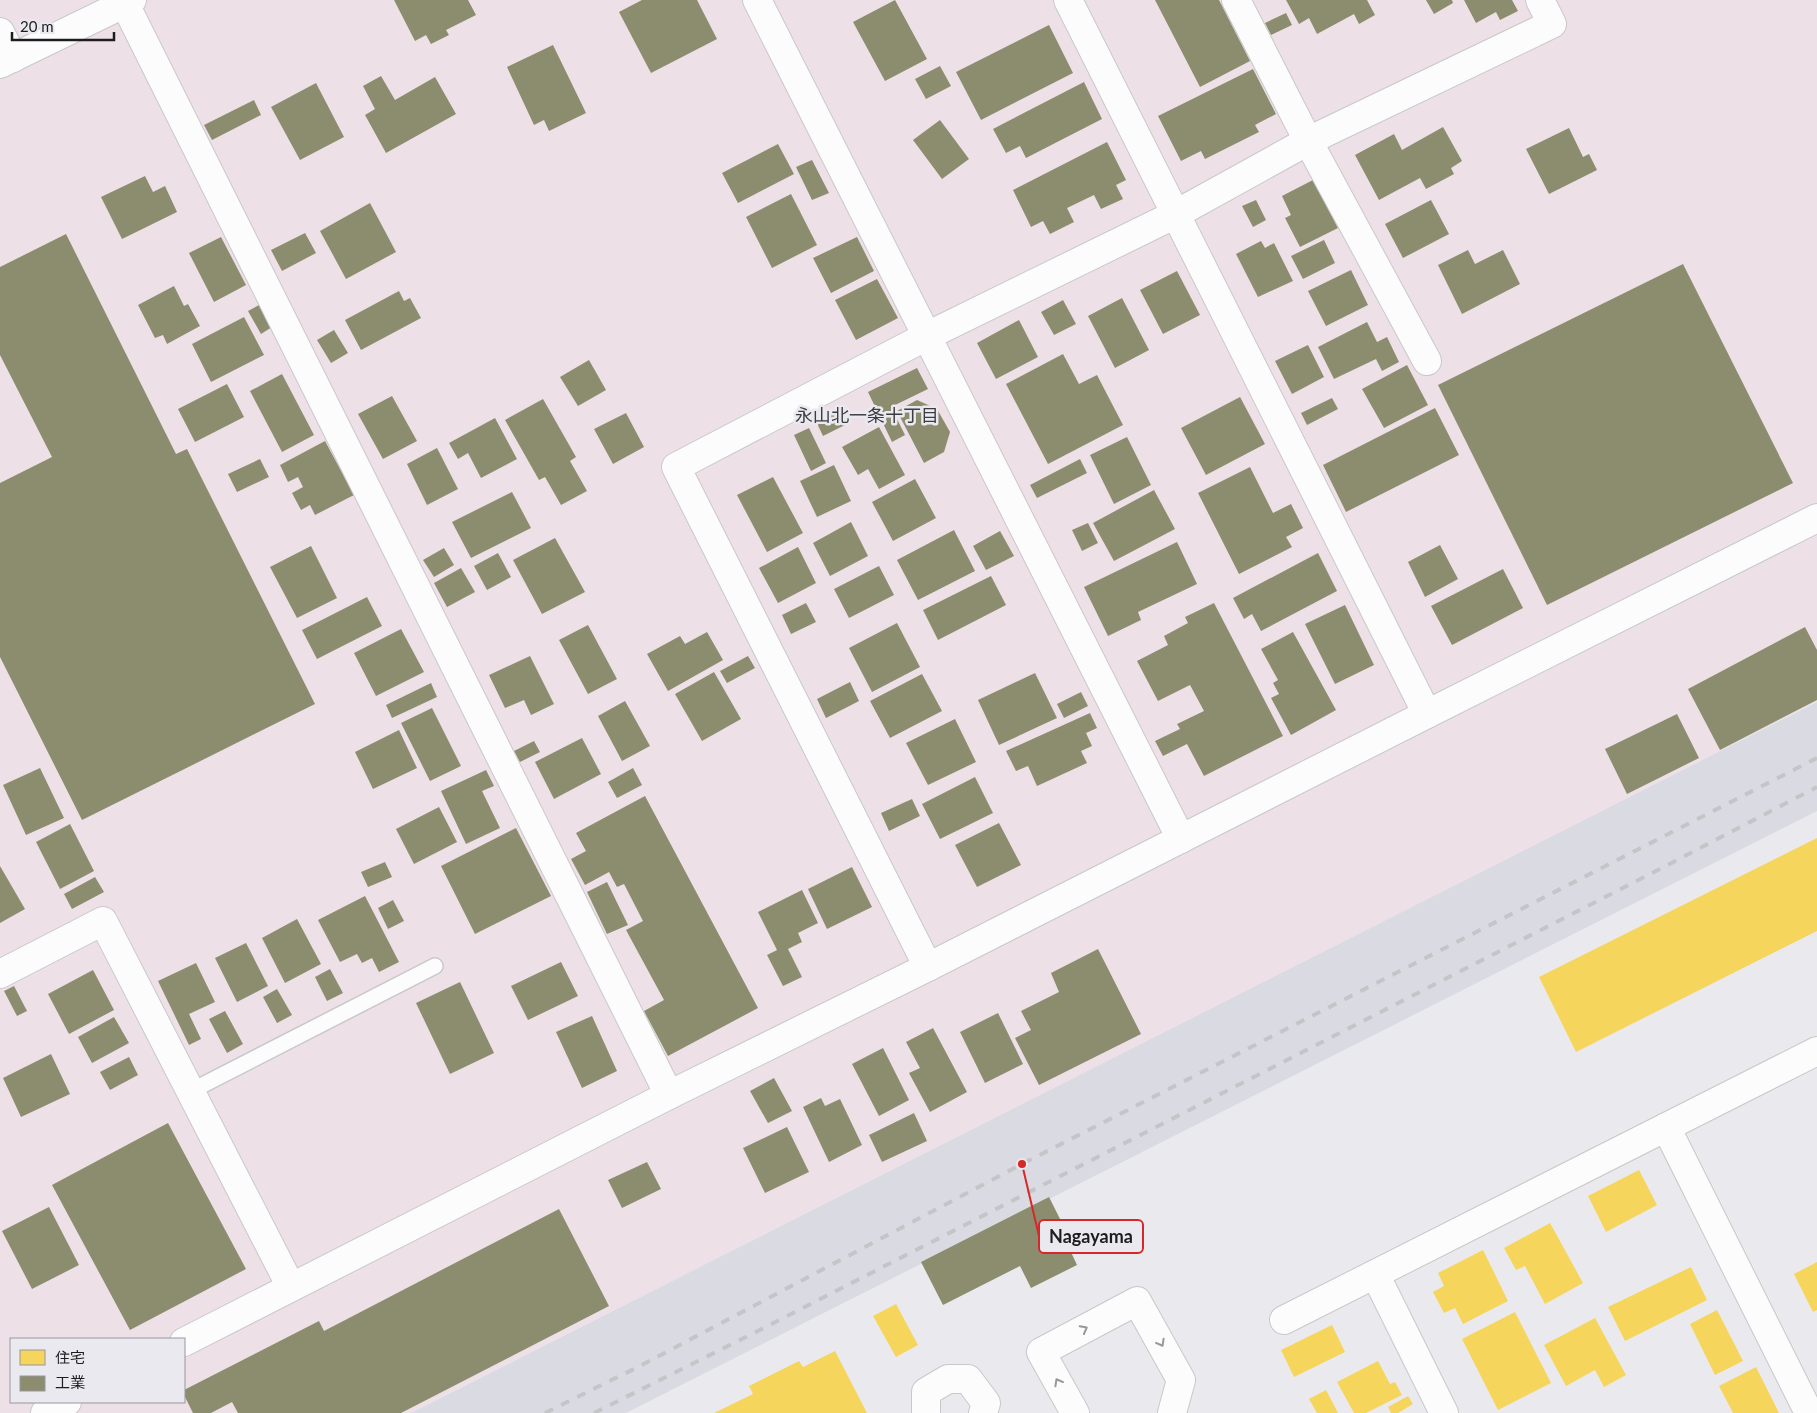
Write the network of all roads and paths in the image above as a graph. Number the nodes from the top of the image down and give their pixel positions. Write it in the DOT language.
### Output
graph roads {
  1 [pos="757,0"];
  2 [pos="1068,0"];
  3 [pos="1236,0"];
  4 [pos="1540,0"];
  5 [pos="129,2"];
  6 [pos="0,32"];
  7 [pos="6,61"];
  8 [pos="1308,141"];
  9 [pos="1176,214"];
  10 [pos="927,336"];
  11 [pos="1427,361"];
  12 [pos="1817,518"];
  13 [pos="1426,714"];
  14 [pos="1181,839"];
  15 [pos="435,966"];
  16 [pos="928,967"];
  17 [pos="0,974"];
  18 [pos="1817,1051"];
  19 [pos="191,1091"];
  20 [pos="669,1095"];
  21 [pos="1666,1127"];
  22 [pos="1375,1274"];
  23 [pos="291,1287"];
  24 [pos="1284,1320"];
  25 [pos="185,1341"];
  26 [pos="65,1403"];
  27 [pos="1170,1412"];
  28 [pos="45,1413"];
  29 [pos="926,1413"];
  30 [pos="983,1413"];
  31 [pos="1075,1413"];
  32 [pos="1444,1413"];
  33 [pos="1809,1413"];
  1 -- 10 [label="street"];
  2 -- 9 [label="street"];
  3 -- 8 [label="street"];
  4 -- 8 [label="street"];
  5 -- 7 [label="street"];
  5 -- 20 [label="street"];
  6 -- 7 [label="street"];
  8 -- 9 [label="street"];
  8 -- 11 [label="street"];
  9 -- 10 [label="street"];
  9 -- 13 [label="street"];
  10 -- 14 [label="street"];
  10 -- 16 [label="street"];
  12 -- 13 [label="street"];
  13 -- 14 [label="street"];
  14 -- 16 [label="street"];
  15 -- 19 [label="lane"];
  16 -- 20 [label="street"];
  17 -- 19 [label="street"];
  18 -- 21 [label="street"];
  19 -- 23 [label="street"];
  20 -- 23 [label="street"];
  21 -- 22 [label="street"];
  21 -- 33 [label="street"];
  22 -- 24 [label="street"];
  22 -- 32 [label="street"];
  23 -- 25 [label="street"];
  26 -- 28 [label="street"];
  31 -- 27 [label="street, one-way"];
  29 -- 30 [label="street"];
}
